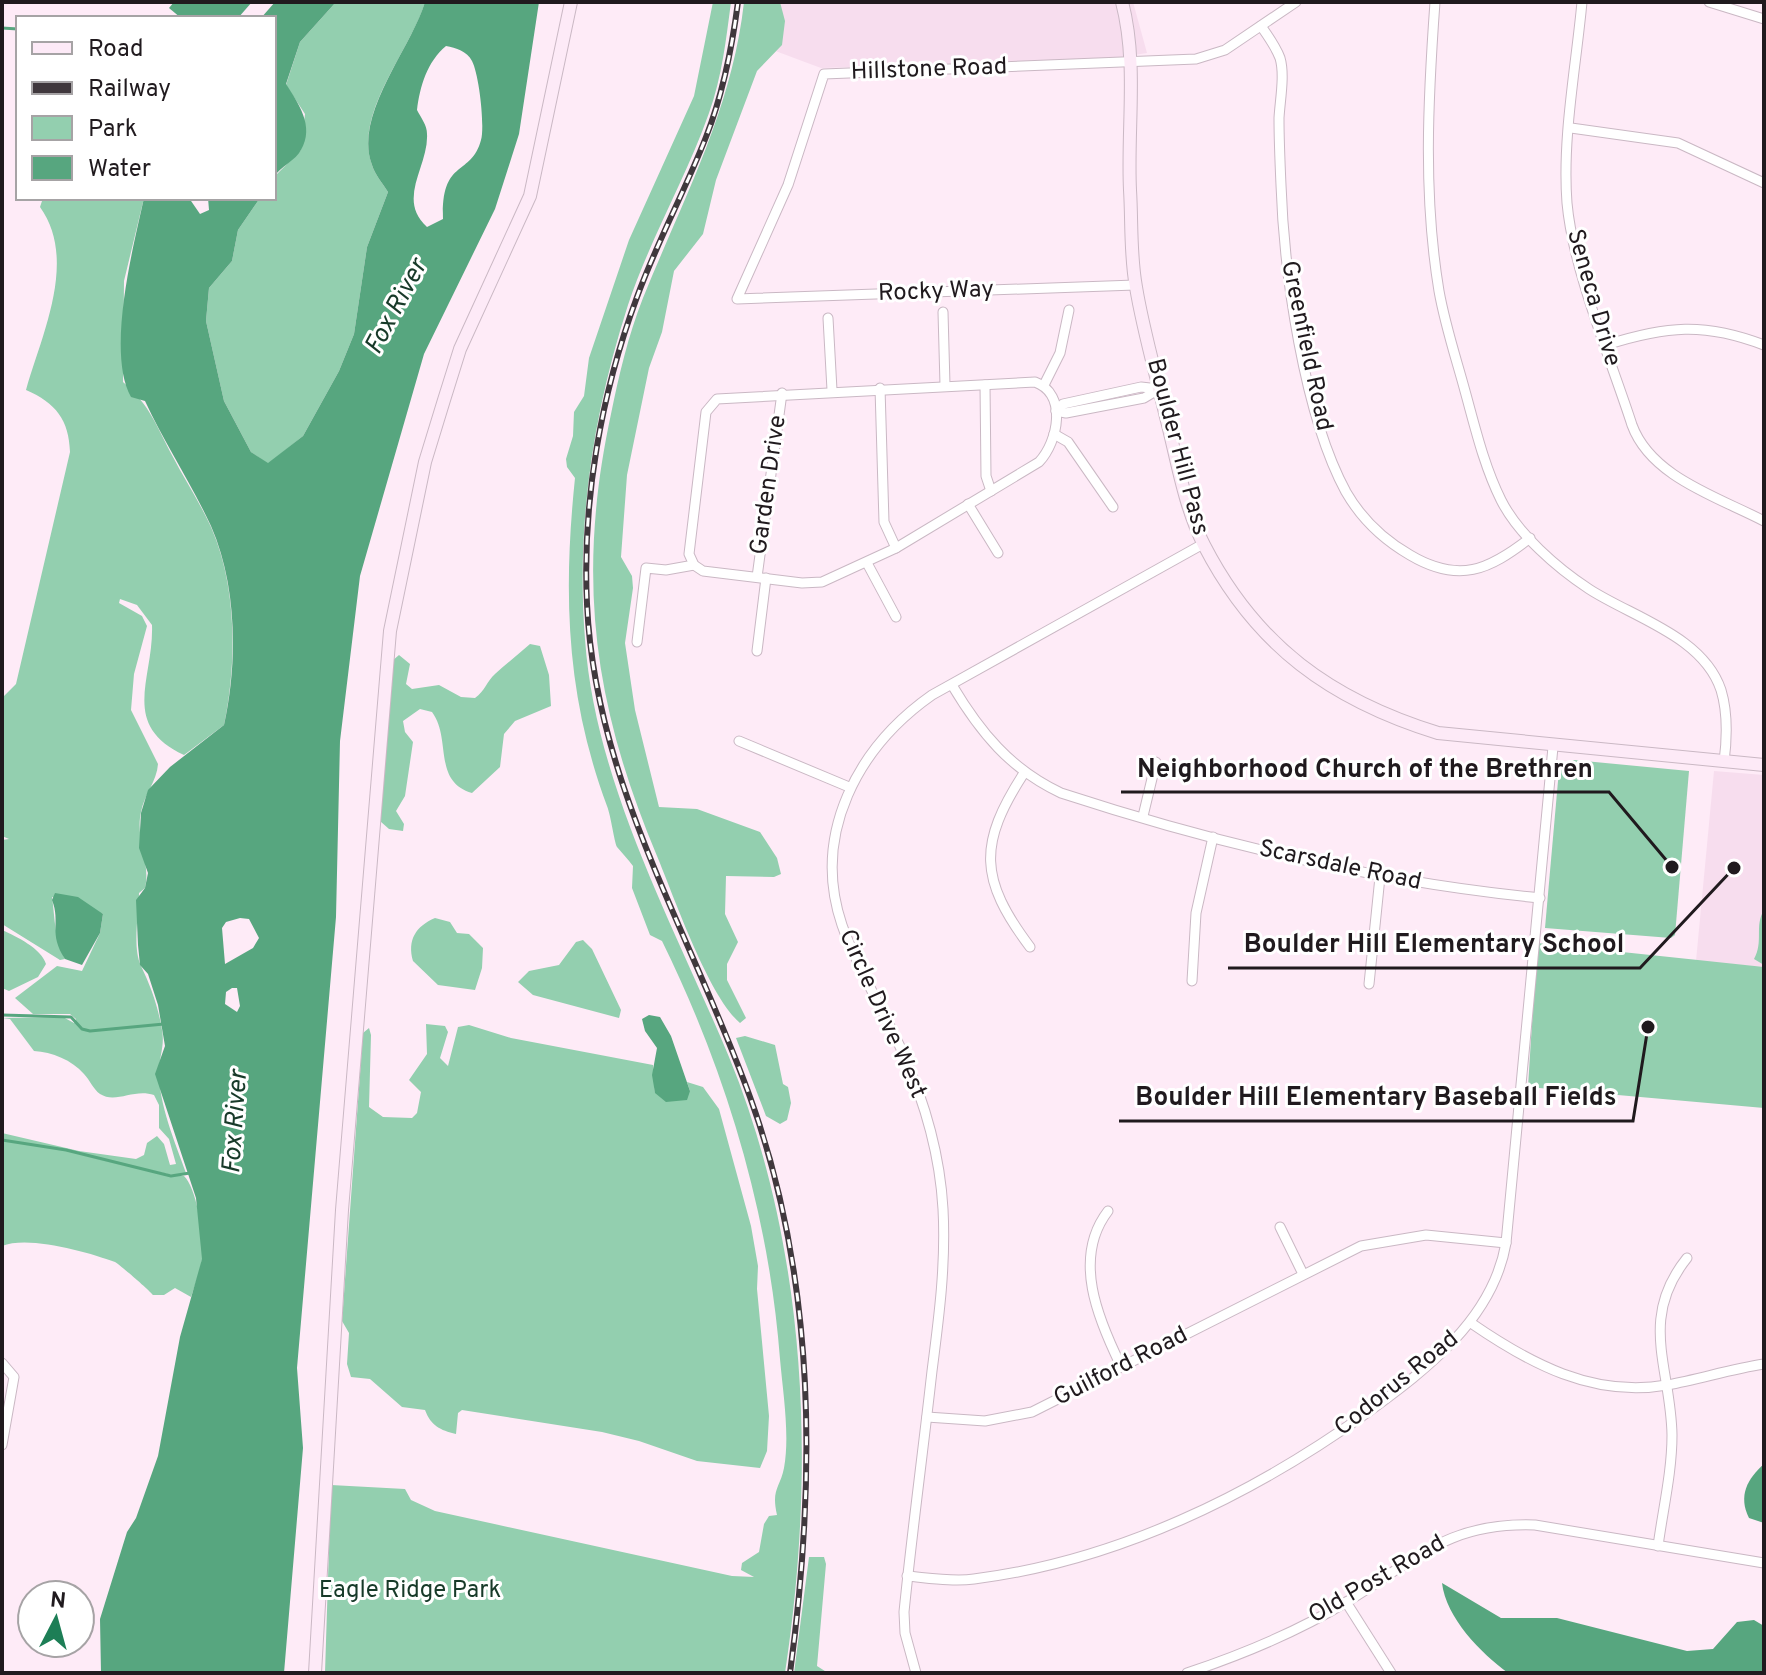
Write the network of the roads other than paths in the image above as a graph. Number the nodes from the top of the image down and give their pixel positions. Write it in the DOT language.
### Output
graph roads {
  1 [pos="571,2"];
  2 [pos="1122,2"];
  3 [pos="1296,2"];
  4 [pos="1435,2"];
  5 [pos="1582,2"];
  6 [pos="1709,2"];
  7 [pos="1764,18"];
  8 [pos="1261,26"];
  9 [pos="1130,61"];
  10 [pos="1571,128"];
  11 [pos="1764,183"];
  12 [pos="1135,285"];
  13 [pos="737,299"];
  14 [pos="1069,310"];
  15 [pos="943,312"];
  16 [pos="828,318"];
  17 [pos="1606,345"];
  18 [pos="1764,345"];
  19 [pos="945,385"];
  20 [pos="985,385"];
  21 [pos="1044,385"];
  22 [pos="880,388"];
  23 [pos="1159,389"];
  24 [pos="832,390"];
  25 [pos="782,393"];
  26 [pos="1056,411"];
  27 [pos="1054,434"];
  28 [pos="991,491"];
  29 [pos="968,504"];
  30 [pos="1113,507"];
  31 [pos="1764,521"];
  32 [pos="1530,538"];
  33 [pos="1203,544"];
  34 [pos="896,548"];
  35 [pos="998,553"];
  36 [pos="867,563"];
  37 [pos="694,565"];
  38 [pos="762,577"];
  39 [pos="896,617"];
  40 [pos="637,642"];
  41 [pos="757,651"];
  42 [pos="952,685"];
  43 [pos="739,741"];
  44 [pos="1553,747"];
  45 [pos="1156,762"];
  46 [pos="1724,762"];
  47 [pos="1764,765"];
  48 [pos="1024,773"];
  49 [pos="849,787"];
  50 [pos="1143,816"];
  51 [pos="1213,837"];
  52 [pos="1380,877"];
  53 [pos="1540,898"];
  54 [pos="1030,947"];
  55 [pos="1192,981"];
  56 [pos="1369,984"];
  57 [pos="1108,1211"];
  58 [pos="1280,1227"];
  59 [pos="1506,1243"];
  60 [pos="1687,1258"];
  61 [pos="1303,1274"];
  62 [pos="1471,1323"];
  63 [pos="2,1363"];
  64 [pos="1764,1364"];
  65 [pos="1121,1366"];
  66 [pos="1665,1385"];
  67 [pos="927,1417"];
  68 [pos="2,1445"];
  69 [pos="1658,1546"];
  70 [pos="1764,1563"];
  71 [pos="907,1576"];
  72 [pos="1346,1602"];
  73 [pos="1214,1669"];
  74 [pos="315,1673"];
  75 [pos="916,1673"];
  76 [pos="1187,1673"];
  77 [pos="1391,1673"];
  1 -- 74 [label="street"];
  2 -- 9 [label="street, Boulder Hill Pass"];
  3 -- 8 [label="street"];
  4 -- 32 [label="street"];
  5 -- 10 [label="street, Seneca Drive"];
  6 -- 7 [label="street"];
  8 -- 9 [label="street"];
  8 -- 32 [label="street, Greenfield Road"];
  9 -- 12 [label="street, Boulder Hill Pass"];
  9 -- 13 [label="street, Hillstone Road"];
  10 -- 11 [label="street"];
  10 -- 17 [label="street, Seneca Drive"];
  12 -- 13 [label="street, Rocky Way"];
  12 -- 23 [label="street, Boulder Hill Pass"];
  14 -- 21 [label="street"];
  15 -- 19 [label="street"];
  16 -- 24 [label="street"];
  17 -- 18 [label="street"];
  17 -- 31 [label="street, Seneca Drive"];
  19 -- 20 [label="street, Garden Drive"];
  19 -- 22 [label="street, Garden Drive"];
  20 -- 21 [label="street, Garden Drive"];
  20 -- 28 [label="street"];
  21 -- 26 [label="street, Garden Drive"];
  22 -- 24 [label="street, Garden Drive"];
  22 -- 34 [label="street"];
  23 -- 26 [label="street"];
  23 -- 33 [label="street, Boulder Hill Pass"];
  24 -- 25 [label="street, Garden Drive"];
  25 -- 37 [label="street, Garden Drive"];
  25 -- 38 [label="street, Garden Drive"];
  26 -- 27 [label="street, Garden Drive"];
  27 -- 28 [label="street, Garden Drive"];
  27 -- 30 [label="street"];
  28 -- 29 [label="street, Garden Drive"];
  29 -- 34 [label="street, Garden Drive"];
  29 -- 35 [label="street"];
  32 -- 46 [label="street"];
  33 -- 42 [label="street, Circle Drive West"];
  33 -- 44 [label="street, Boulder Hill Pass"];
  34 -- 36 [label="street, Garden Drive"];
  36 -- 38 [label="street, Garden Drive"];
  36 -- 39 [label="street"];
  37 -- 38 [label="street, Garden Drive"];
  37 -- 40 [label="street, Garden Drive"];
  38 -- 41 [label="street, Garden Drive"];
  42 -- 48 [label="street, Scarsdale Road"];
  42 -- 49 [label="street, Circle Drive West"];
  43 -- 49 [label="street"];
  44 -- 46 [label="street, Boulder Hill Pass"];
  44 -- 53 [label="street, Codorus Road"];
  45 -- 50 [label="street"];
  46 -- 47 [label="street, Boulder Hill Pass"];
  48 -- 50 [label="street, Scarsdale Road"];
  48 -- 54 [label="street"];
  49 -- 67 [label="street, Circle Drive West"];
  50 -- 51 [label="street, Scarsdale Road"];
  51 -- 52 [label="street, Scarsdale Road"];
  51 -- 55 [label="street"];
  52 -- 53 [label="street, Scarsdale Road"];
  52 -- 56 [label="street"];
  53 -- 59 [label="street, Codorus Road"];
  57 -- 65 [label="street"];
  58 -- 61 [label="street"];
  59 -- 61 [label="street, Guilford Road"];
  59 -- 62 [label="street, Codorus Road"];
  60 -- 66 [label="street"];
  61 -- 65 [label="street, Guilford Road"];
  62 -- 66 [label="street"];
  62 -- 71 [label="street, Codorus Road"];
  63 -- 68 [label="street"];
  64 -- 66 [label="street"];
  65 -- 67 [label="street, Guilford Road"];
  66 -- 69 [label="street"];
  67 -- 71 [label="street, Circle Drive West"];
  69 -- 70 [label="street, Old Post Road"];
  69 -- 72 [label="street, Old Post Road"];
  71 -- 75 [label="street, Circle Drive West"];
  72 -- 73 [label="street, Old Post Road"];
  72 -- 77 [label="street"];
  73 -- 76 [label="street, Old Post Road"];
}
